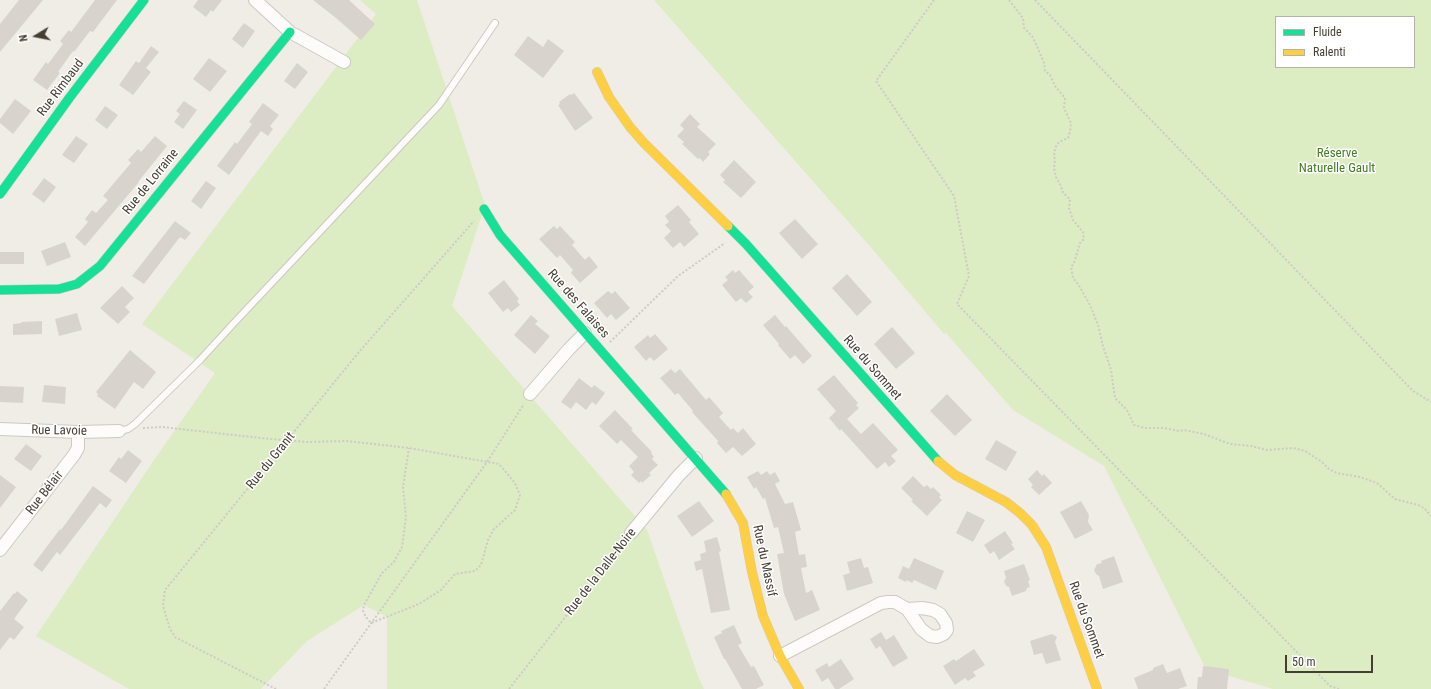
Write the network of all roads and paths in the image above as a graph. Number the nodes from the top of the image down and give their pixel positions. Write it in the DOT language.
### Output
graph roads {
  1 [pos="144,0"];
  2 [pos="255,0"];
  3 [pos="934,0"];
  4 [pos="1009,0"];
  5 [pos="1035,0"];
  6 [pos="495,23"];
  7 [pos="290,32"];
  8 [pos="344,62"];
  9 [pos="597,72"];
  10 [pos="0,194"];
  11 [pos="484,209"];
  12 [pos="729,240"];
  13 [pos="0,290"];
  14 [pos="585,333"];
  15 [pos="601,351"];
  16 [pos="530,394"];
  17 [pos="1431,402"];
  18 [pos="656,413"];
  19 [pos="0,429"];
  20 [pos="123,430"];
  21 [pos="78,432"];
  22 [pos="288,440"];
  23 [pos="409,448"];
  24 [pos="696,458"];
  25 [pos="487,462"];
  26 [pos="1431,516"];
  27 [pos="631,533"];
  28 [pos="0,550"];
  29 [pos="906,609"];
  30 [pos="371,623"];
  31 [pos="780,656"];
  32 [pos="276,689"];
  33 [pos="324,689"];
  34 [pos="509,689"];
  35 [pos="799,689"];
  36 [pos="1097,689"];
  37 [pos="1339,689"];
  1 -- 10 [label="street, Rue Rimbaud"];
  2 -- 7 [label="street"];
  3 -- 37 [label="path"];
  4 -- 26 [label="path"];
  5 -- 17 [label="path"];
  6 -- 20 [label="lane"];
  7 -- 8 [label="street"];
  7 -- 13 [label="street, Rue de Lorraine"];
  9 -- 36 [label="street, Rue du Sommet"];
  11 -- 14 [label="street, Rue des Falaises"];
  11 -- 22 [label="path, Rue du Granit"];
  12 -- 15 [label="path"];
  14 -- 15 [label="street, Rue des Falaises"];
  14 -- 16 [label="street"];
  15 -- 18 [label="street, Rue des Falaises"];
  16 -- 25 [label="path"];
  18 -- 24 [label="street, Rue du Massif"];
  19 -- 21 [label="street, Rue Lavoie"];
  20 -- 21 [label="street, Rue Lavoie"];
  20 -- 22 [label="path"];
  21 -- 28 [label="street, Rue Bélair"];
  22 -- 23 [label="path"];
  22 -- 32 [label="path, Rue du Granit"];
  23 -- 25 [label="path"];
  23 -- 30 [label="path"];
  24 -- 27 [label="street, Rue de la Dalle-Noire"];
  24 -- 31 [label="street, Rue du Massif"];
  25 -- 30 [label="path"];
  25 -- 30 [label="path"];
  27 -- 34 [label="path, Rue de la Dalle-Noire"];
  29 -- 31 [label="street"];
  30 -- 33 [label="path"];
  31 -- 35 [label="street, Rue du Massif"];
}
